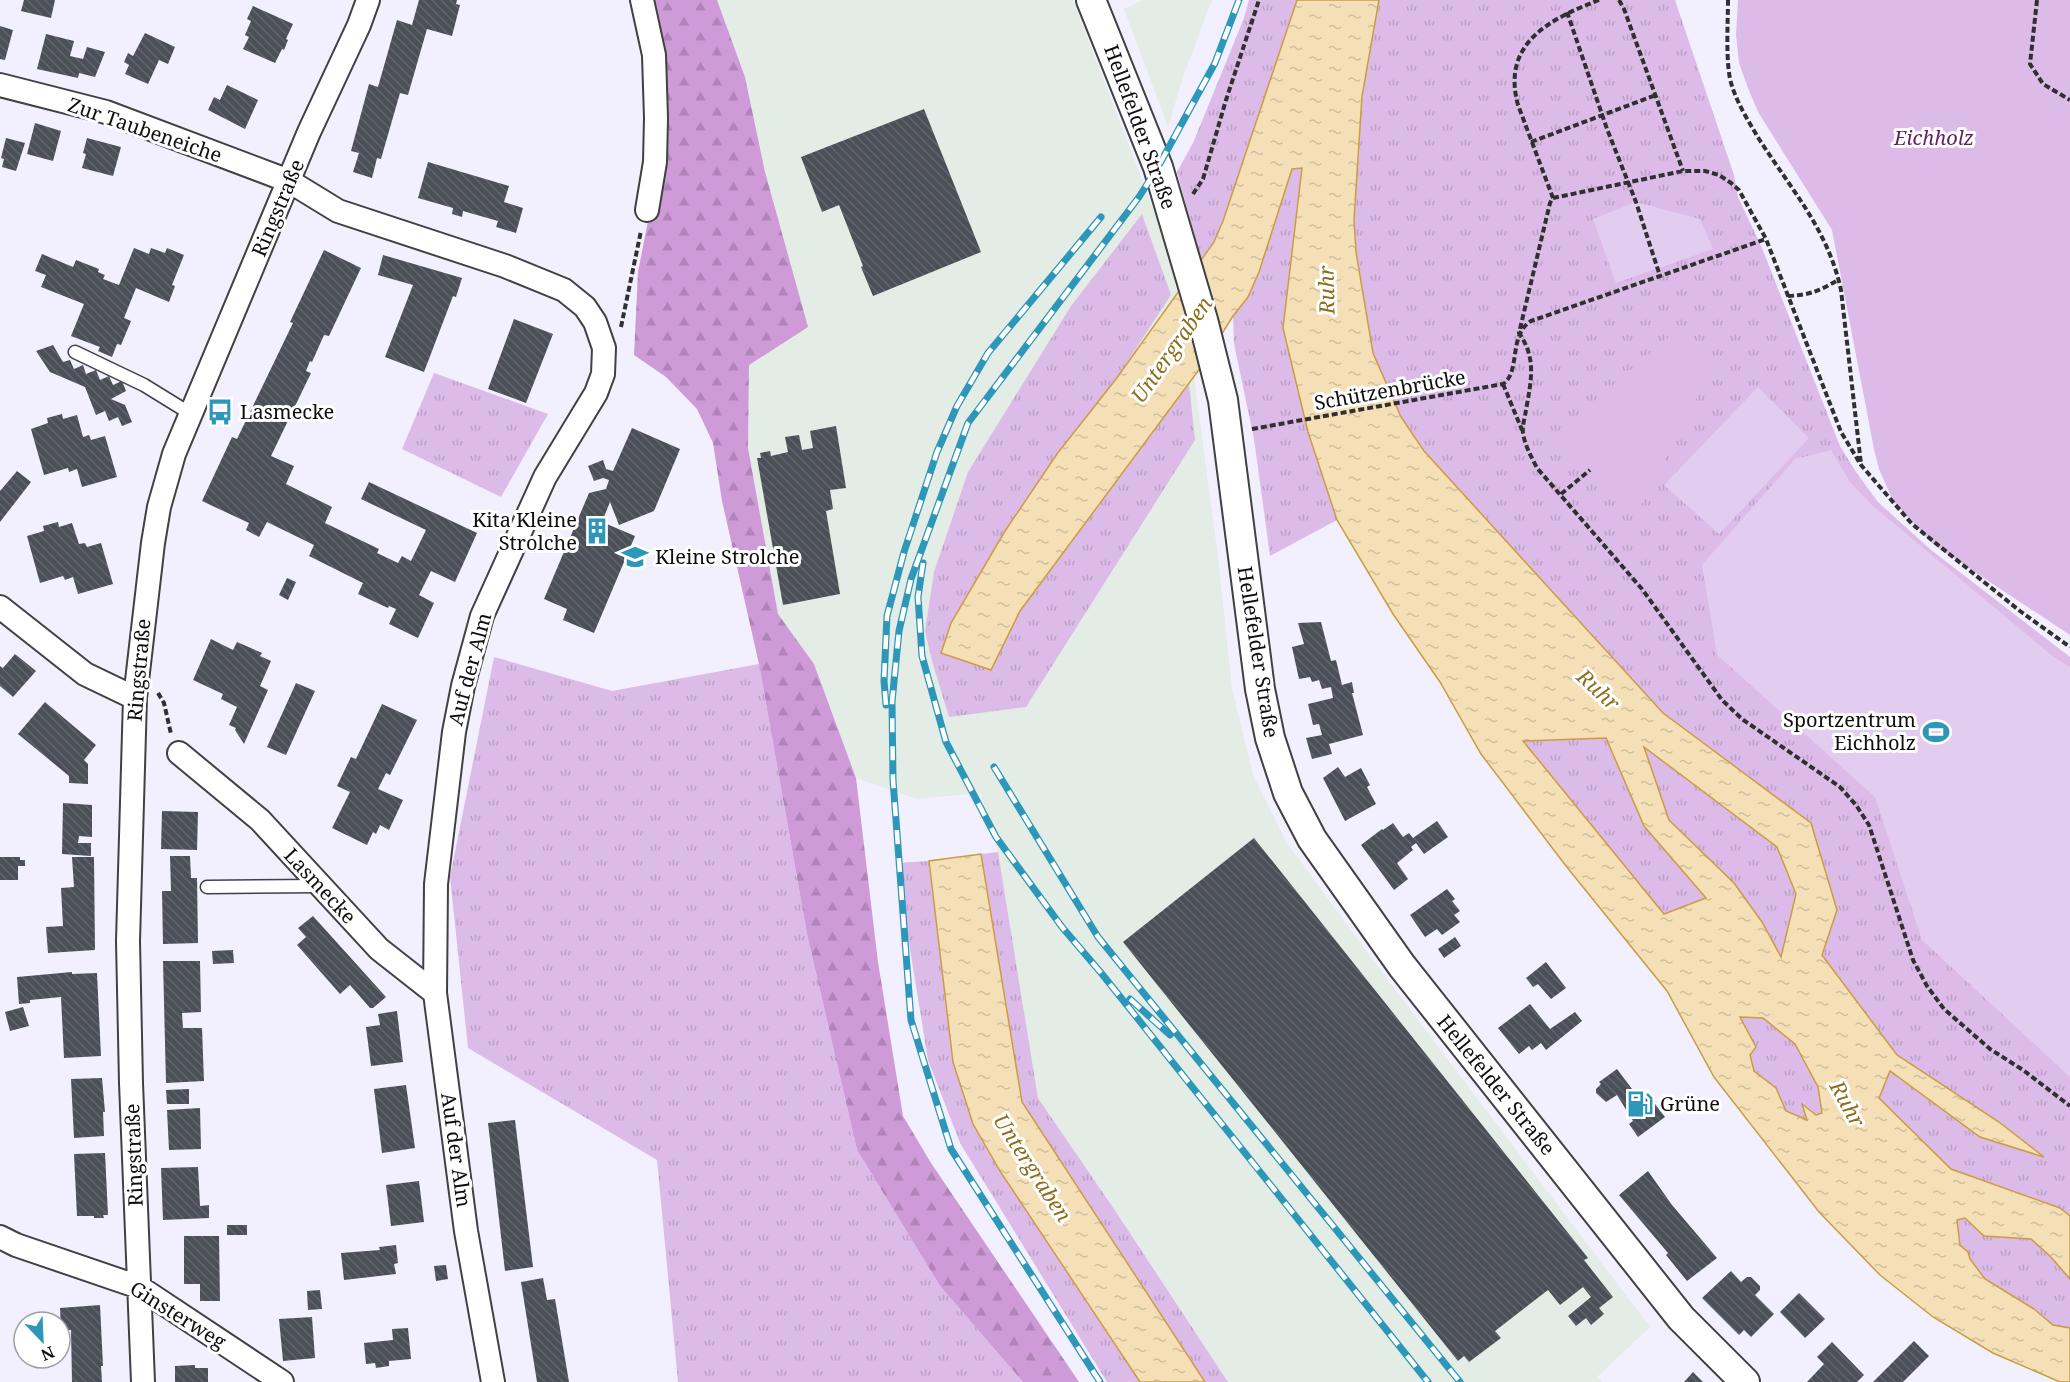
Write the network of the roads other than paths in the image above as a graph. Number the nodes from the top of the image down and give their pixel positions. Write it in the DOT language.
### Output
graph roads {
  1 [pos="368,0"];
  2 [pos="642,0"];
  3 [pos="1091,0"];
  4 [pos="0,85"];
  5 [pos="289,181"];
  6 [pos="647,210"];
  7 [pos="75,352"];
  8 [pos="191,414"];
  9 [pos="0,607"];
  10 [pos="135,687"];
  11 [pos="179,753"];
  12 [pos="320,886"];
  13 [pos="207,887"];
  14 [pos="435,993"];
  15 [pos="0,1237"];
  16 [pos="139,1287"];
  17 [pos="143,1382"];
  18 [pos="282,1382"];
  19 [pos="493,1382"];
  20 [pos="1745,1382"];
  1 -- 5 [label="street, Ringstraße"];
  2 -- 6 [label="street"];
  3 -- 20 [label="street, Hellefelder Straße"];
  4 -- 5 [label="street, Zur Taubeneiche"];
  5 -- 8 [label="street, Ringstraße"];
  5 -- 14 [label="street, Auf der Alm"];
  7 -- 8 [label="lane"];
  8 -- 10 [label="street, Ringstraße"];
  9 -- 10 [label="street"];
  10 -- 16 [label="street, Ringstraße"];
  11 -- 12 [label="street, Lasmecke"];
  12 -- 13 [label="lane"];
  12 -- 14 [label="street, Lasmecke"];
  14 -- 19 [label="street, Auf der Alm"];
  15 -- 16 [label="street, Ginsterweg"];
  16 -- 17 [label="street, Ringstraße"];
  16 -- 18 [label="street, Ginsterweg"];
}
